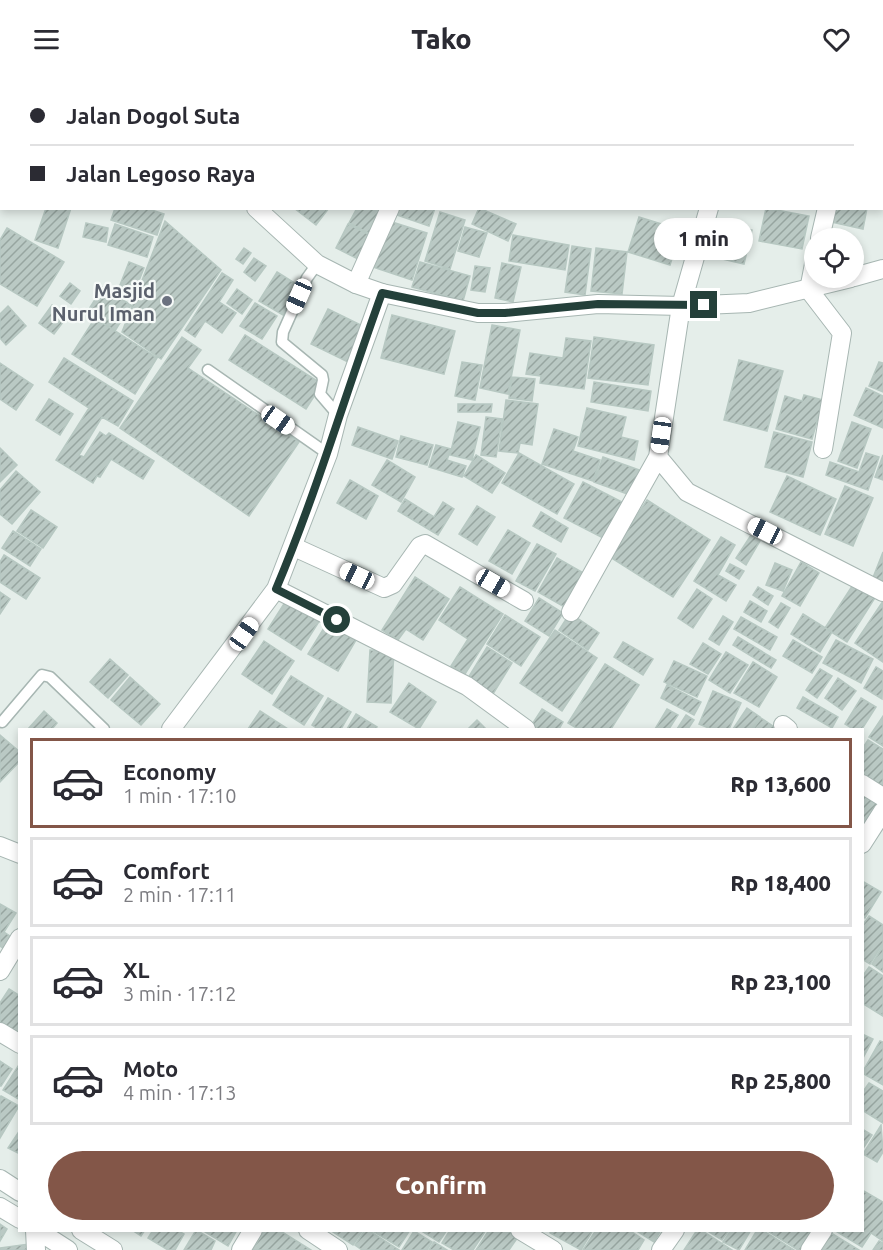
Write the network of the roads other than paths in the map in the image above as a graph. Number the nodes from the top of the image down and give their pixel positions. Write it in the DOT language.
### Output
graph roads {
  1 [pos="258,210"];
  2 [pos="389,210"];
  3 [pos="707,210"];
  4 [pos="827,210"];
  5 [pos="822,228"];
  6 [pos="317,264"];
  7 [pos="883,269"];
  8 [pos="864,274"];
  9 [pos="356,284"];
  10 [pos="816,288"];
  11 [pos="809,290"];
  12 [pos="382,293"];
  13 [pos="681,306"];
  14 [pos="208,370"];
  15 [pos="338,415"];
  16 [pos="823,449"];
  17 [pos="328,454"];
  18 [pos="658,457"];
  19 [pos="294,547"];
  20 [pos="276,589"];
  21 [pos="883,592"];
  22 [pos="524,601"];
  23 [pos="571,612"];
  24 [pos="2,722"];
  25 [pos="103,728"];
  26 [pos="172,728"];
  27 [pos="525,728"];
  28 [pos="864,785"];
  29 [pos="883,797"];
  30 [pos="880,823"];
  31 [pos="864,842"];
  32 [pos="0,846"];
  33 [pos="18,853"];
  34 [pos="18,941"];
  35 [pos="0,971"];
  36 [pos="0,1032"];
  37 [pos="18,1043"];
  38 [pos="0,1179"];
  39 [pos="18,1191"];
  40 [pos="0,1207"];
  41 [pos="18,1218"];
  42 [pos="36,1232"];
  43 [pos="39,1232"];
  44 [pos="84,1232"];
  45 [pos="253,1232"];
  46 [pos="311,1232"];
  47 [pos="674,1232"];
  48 [pos="822,1232"];
  49 [pos="531,1233"];
  50 [pos="36,1250"];
  51 [pos="68,1250"];
  52 [pos="113,1250"];
  53 [pos="241,1250"];
  54 [pos="338,1250"];
  55 [pos="553,1250"];
  56 [pos="661,1250"];
  57 [pos="810,1250"];
  1 -- 6 [label="street"];
  2 -- 9 [label="street"];
  3 -- 13 [label="street"];
  4 -- 5 [label="street"];
  6 -- 9 [label="street"];
  6 -- 15 [label="lane"];
  7 -- 8 [label="street"];
  9 -- 12 [label="street"];
  10 -- 11 [label="street"];
  11 -- 13 [label="street"];
  11 -- 16 [label="street"];
  12 -- 13 [label="street"];
  12 -- 15 [label="street"];
  13 -- 18 [label="street"];
  14 -- 17 [label="lane"];
  15 -- 17 [label="street"];
  17 -- 19 [label="street"];
  18 -- 21 [label="street"];
  18 -- 23 [label="street"];
  19 -- 20 [label="street"];
  19 -- 22 [label="street"];
  20 -- 26 [label="street"];
  20 -- 27 [label="street"];
  24 -- 25 [label="lane"];
  28 -- 29 [label="street"];
  30 -- 31 [label="street"];
  32 -- 33 [label="street"];
  34 -- 35 [label="street"];
  36 -- 37 [label="street"];
  38 -- 39 [label="street"];
  40 -- 41 [label="street"];
  42 -- 50 [label="street"];
  43 -- 51 [label="street"];
  44 -- 52 [label="street"];
  45 -- 53 [label="street"];
  46 -- 54 [label="street"];
  47 -- 56 [label="street"];
  48 -- 57 [label="street"];
  49 -- 55 [label="street"];
}
